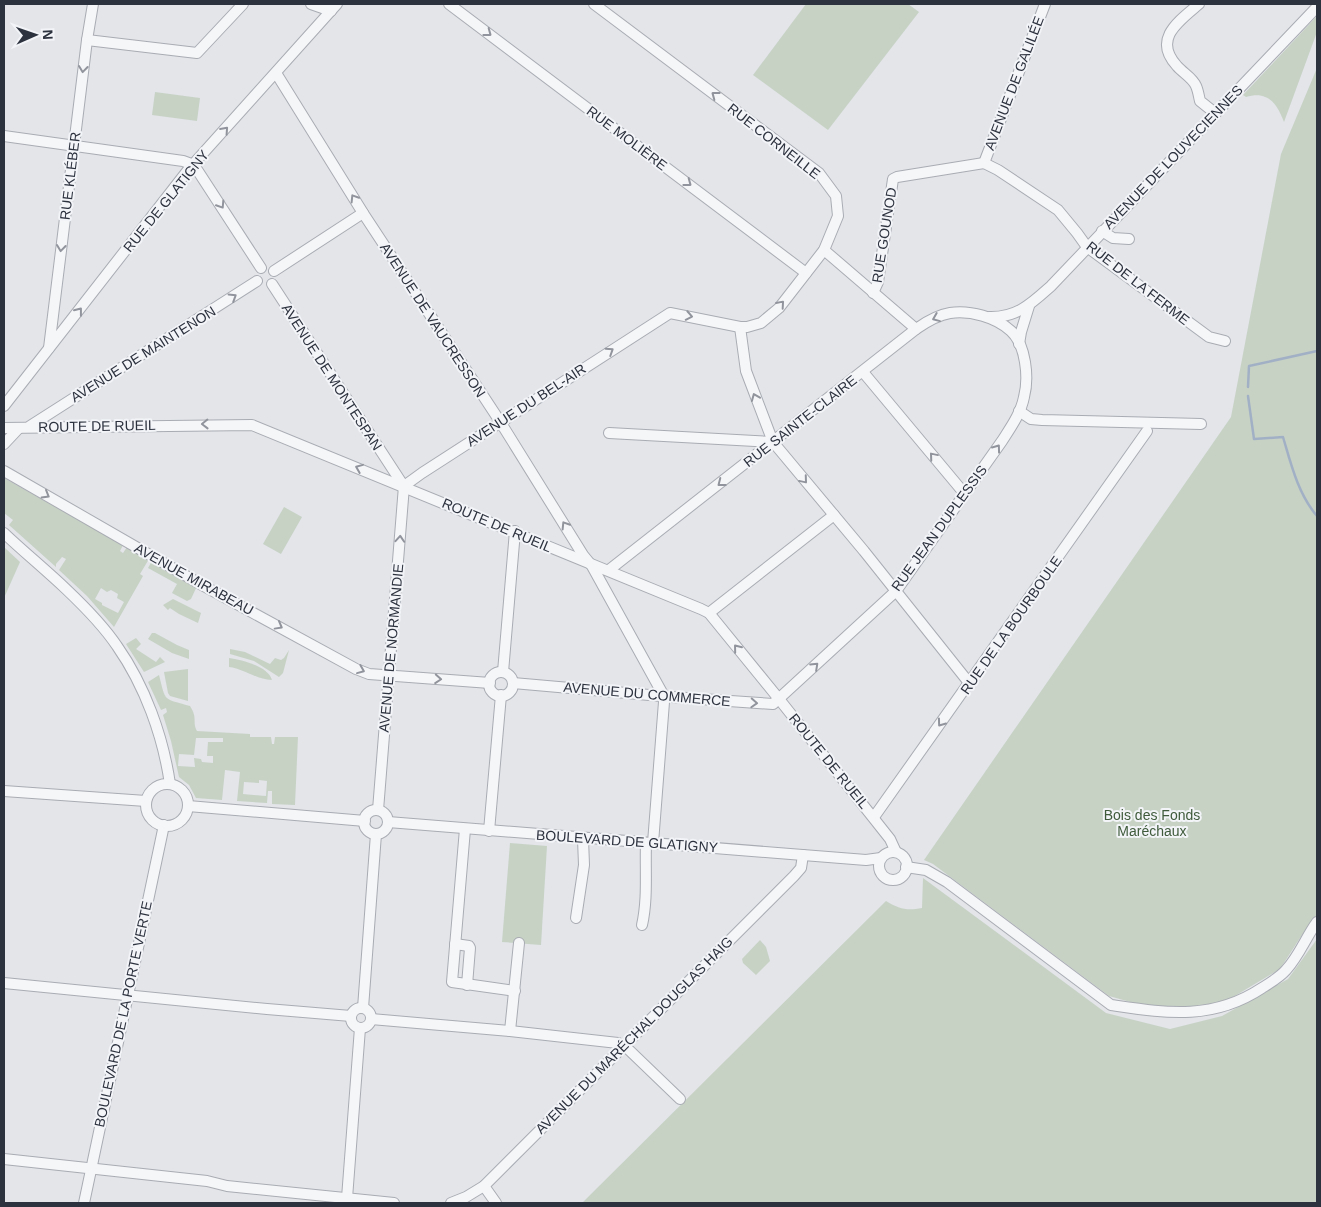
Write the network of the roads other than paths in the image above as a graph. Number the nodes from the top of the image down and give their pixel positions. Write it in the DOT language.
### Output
graph roads {
  1 [pos="93,4"];
  2 [pos="243,4"];
  3 [pos="311,4"];
  4 [pos="449,4"];
  5 [pos="594,4"];
  6 [pos="1045,4"];
  7 [pos="1199,4"];
  8 [pos="334,7"];
  9 [pos="1317,7"];
  10 [pos="87,40"];
  11 [pos="276,73"];
  12 [pos="1215,113"];
  13 [pos="4,136"];
  14 [pos="74,147"];
  15 [pos="984,163"];
  16 [pos="194,165"];
  17 [pos="363,213"];
  18 [pos="1102,231"];
  19 [pos="1129,239"];
  20 [pos="1087,247"];
  21 [pos="824,250"];
  22 [pos="261,268"];
  23 [pos="274,271"];
  24 [pos="806,273"];
  25 [pos="257,281"];
  26 [pos="272,284"];
  27 [pos="873,293"];
  28 [pos="1029,306"];
  29 [pos="984,316"];
  30 [pos="740,327"];
  31 [pos="1005,327"];
  32 [pos="916,329"];
  33 [pos="630,337"];
  34 [pos="1225,341"];
  35 [pos="1019,344"];
  36 [pos="49,349"];
  37 [pos="863,372"];
  38 [pos="4,406"];
  39 [pos="1019,411"];
  40 [pos="501,423"];
  41 [pos="1201,424"];
  42 [pos="24,427"];
  43 [pos="4,428"];
  44 [pos="1148,431"];
  45 [pos="609,433"];
  46 [pos="773,442"];
  47 [pos="4,444"];
  48 [pos="4,471"];
  49 [pos="404,486"];
  50 [pos="964,493"];
  51 [pos="834,515"];
  52 [pos="514,531"];
  53 [pos="4,533"];
  54 [pos="599,569"];
  55 [pos="896,591"];
  56 [pos="709,613"];
  57 [pos="503,672"];
  58 [pos="389,675"];
  59 [pos="490,683"];
  60 [pos="513,683"];
  61 [pos="970,684"];
  62 [pos="501,696"];
  63 [pos="664,696"];
  64 [pos="779,699"];
  65 [pos="170,784"];
  66 [pos="4,791"];
  67 [pos="146,802"];
  68 [pos="188,806"];
  69 [pos="378,810"];
  70 [pos="874,818"];
  71 [pos="365,821"];
  72 [pos="388,822"];
  73 [pos="164,826"];
  74 [pos="466,828"];
  75 [pos="489,831"];
  76 [pos="376,834"];
  77 [pos="887,835"];
  78 [pos="582,839"];
  79 [pos="649,843"];
  80 [pos="896,852"];
  81 [pos="803,855"];
  82 [pos="881,860"];
  83 [pos="906,867"];
  84 [pos="576,918"];
  85 [pos="1317,922"];
  86 [pos="642,925"];
  87 [pos="455,944"];
  88 [pos="519,944"];
  89 [pos="4,984"];
  90 [pos="467,985"];
  91 [pos="515,991"];
  92 [pos="128,995"];
  93 [pos="363,1008"];
  94 [pos="351,1016"];
  95 [pos="371,1019"];
  96 [pos="360,1028"];
  97 [pos="510,1031"];
  98 [pos="624,1046"];
  99 [pos="680,1099"];
  100 [pos="4,1159"];
  101 [pos="91,1169"];
  102 [pos="484,1186"];
  103 [pos="347,1198"];
  104 [pos="84,1203"];
  105 [pos="394,1203"];
  106 [pos="451,1203"];
  107 [pos="496,1203"];
  1 -- 10 [label="street, RUE KLÉBER"];
  2 -- 10 [label="street"];
  3 -- 8 [label="street"];
  4 -- 24 [label="street, RUE MOLIÈRE, one-way"];
  21 -- 5 [label="street, RUE CORNEILLE, one-way"];
  6 -- 15 [label="street, AVENUE DE GALILÉE"];
  7 -- 12 [label="street"];
  8 -- 11 [label="street, RUE DE GLATIGNY"];
  9 -- 12 [label="street, AVENUE DE LOUVECIENNES"];
  10 -- 14 [label="street, RUE KLÉBER, one-way"];
  16 -- 11 [label="street, RUE DE GLATIGNY, one-way"];
  17 -- 11 [label="street, AVENUE DE VAUCRESSON, one-way"];
  12 -- 18 [label="street, AVENUE DE LOUVECIENNES"];
  13 -- 14 [label="street"];
  14 -- 16 [label="street"];
  14 -- 36 [label="street, RUE KLÉBER, one-way"];
  15 -- 20 [label="street, RUE DE LA FERME"];
  15 -- 27 [label="street, RUE GOUNOD"];
  16 -- 22 [label="street, one-way"];
  36 -- 16 [label="street, RUE DE GLATIGNY, one-way"];
  17 -- 23 [label="street"];
  17 -- 40 [label="street, AVENUE DE VAUCRESSON"];
  18 -- 19 [label="street"];
  18 -- 20 [label="street, AVENUE DE LOUVECIENNES"];
  20 -- 28 [label="street, AVENUE DE LOUVECIENNES"];
  20 -- 34 [label="street, RUE DE LA FERME"];
  21 -- 24 [label="street, RUE CORNEILLE"];
  21 -- 27 [label="street"];
  22 -- 23 [label="street"];
  22 -- 25 [label="street"];
  23 -- 26 [label="street"];
  30 -- 24 [label="street, RUE CORNEILLE, one-way"];
  25 -- 26 [label="street"];
  42 -- 25 [label="street, AVENUE DE MAINTENON, one-way"];
  26 -- 49 [label="street, AVENUE DE MONTESPAN"];
  27 -- 32 [label="street"];
  28 -- 29 [label="street, AVENUE DE LOUVECIENNES"];
  28 -- 35 [label="street, AVENUE DE LOUVECIENNES"];
  29 -- 31 [label="street, RUE SAINTE-CLAIRE"];
  29 -- 32 [label="street, RUE SAINTE-CLAIRE, one-way"];
  33 -- 30 [label="street, RUE CORNEILLE, one-way"];
  46 -- 30 [label="street, one-way"];
  31 -- 35 [label="street, RUE JEAN DUPLESSIS"];
  32 -- 37 [label="street, RUE SAINTE-CLAIRE"];
  40 -- 33 [label="street, AVENUE DU BEL-AIR, one-way"];
  35 -- 39 [label="street, RUE JEAN DUPLESSIS"];
  36 -- 38 [label="street, RUE DE GLATIGNY"];
  37 -- 46 [label="street, RUE SAINTE-CLAIRE"];
  50 -- 37 [label="street, one-way"];
  39 -- 41 [label="street"];
  50 -- 39 [label="street, RUE JEAN DUPLESSIS, one-way"];
  40 -- 49 [label="street, AVENUE DU BEL-AIR"];
  54 -- 40 [label="street, AVENUE DE VAUCRESSON, one-way"];
  42 -- 43 [label="street, ROUTE DE RUEIL"];
  42 -- 47 [label="street, AVENUE DE MAINTENON"];
  49 -- 42 [label="street, ROUTE DE RUEIL, one-way"];
  44 -- 61 [label="street, RUE DE LA BOURBOULE"];
  45 -- 46 [label="street"];
  46 -- 51 [label="street, one-way"];
  46 -- 54 [label="street, RUE SAINTE-CLAIRE, one-way"];
  48 -- 58 [label="street, AVENUE MIRABEAU, one-way"];
  49 -- 52 [label="street, ROUTE DE RUEIL"];
  58 -- 49 [label="street, AVENUE DE NORMANDIE, one-way"];
  50 -- 55 [label="street, RUE JEAN DUPLESSIS"];
  51 -- 55 [label="street"];
  51 -- 56 [label="street"];
  52 -- 54 [label="street, ROUTE DE RUEIL"];
  52 -- 57 [label="street"];
  53 -- 65 [label="street"];
  54 -- 56 [label="street, ROUTE DE RUEIL"];
  54 -- 63 [label="street, AVENUE DE VAUCRESSON"];
  55 -- 61 [label="street"];
  64 -- 55 [label="street, RUE JEAN DUPLESSIS, one-way"];
  64 -- 56 [label="street, ROUTE DE RUEIL, one-way"];
  57 -- 59 [label="street"];
  57 -- 60 [label="street"];
  58 -- 59 [label="street, one-way"];
  58 -- 69 [label="street, AVENUE DE NORMANDIE"];
  59 -- 62 [label="street"];
  60 -- 62 [label="street"];
  60 -- 63 [label="street, AVENUE DU COMMERCE"];
  61 -- 70 [label="street, RUE DE LA BOURBOULE, one-way"];
  62 -- 75 [label="street"];
  63 -- 64 [label="street, AVENUE DU COMMERCE, one-way"];
  63 -- 79 [label="street"];
  64 -- 70 [label="street, ROUTE DE RUEIL"];
  65 -- 67 [label="street"];
  65 -- 68 [label="street"];
  66 -- 67 [label="street"];
  67 -- 73 [label="street"];
  68 -- 71 [label="street"];
  68 -- 73 [label="street"];
  69 -- 71 [label="street"];
  69 -- 72 [label="street"];
  70 -- 77 [label="street, ROUTE DE RUEIL"];
  71 -- 76 [label="street"];
  72 -- 74 [label="street, BOULEVARD DE GLATIGNY"];
  72 -- 76 [label="street"];
  73 -- 92 [label="street, BOULEVARD DE LA PORTE VERTE"];
  74 -- 75 [label="street, BOULEVARD DE GLATIGNY"];
  74 -- 87 [label="street"];
  75 -- 78 [label="street, BOULEVARD DE GLATIGNY"];
  76 -- 93 [label="street"];
  77 -- 80 [label="street, ROUTE DE RUEIL"];
  77 -- 82 [label="street"];
  78 -- 79 [label="street, BOULEVARD DE GLATIGNY"];
  78 -- 84 [label="street"];
  79 -- 81 [label="street, BOULEVARD DE GLATIGNY"];
  79 -- 86 [label="street"];
  80 -- 82 [label="street"];
  80 -- 83 [label="street"];
  81 -- 82 [label="street, BOULEVARD DE GLATIGNY"];
  81 -- 98 [label="street, AVENUE DU MARÉCHAL DOUGLAS HAIG"];
  82 -- 83 [label="street"];
  83 -- 85 [label="street"];
  87 -- 90 [label="street"];
  87 -- 90 [label="street"];
  88 -- 91 [label="street"];
  89 -- 92 [label="street"];
  90 -- 91 [label="street"];
  91 -- 97 [label="street"];
  92 -- 94 [label="street"];
  92 -- 101 [label="street, BOULEVARD DE LA PORTE VERTE"];
  93 -- 94 [label="street"];
  93 -- 95 [label="street"];
  94 -- 96 [label="street"];
  95 -- 96 [label="street"];
  95 -- 97 [label="street"];
  96 -- 103 [label="street"];
  97 -- 98 [label="street"];
  98 -- 99 [label="street"];
  98 -- 102 [label="street, AVENUE DU MARÉCHAL DOUGLAS HAIG"];
  100 -- 101 [label="street"];
  101 -- 103 [label="street"];
  101 -- 104 [label="street, BOULEVARD DE LA PORTE VERTE"];
  102 -- 106 [label="street, AVENUE DU MARÉCHAL DOUGLAS HAIG"];
  102 -- 107 [label="street"];
  103 -- 105 [label="street"];
}
